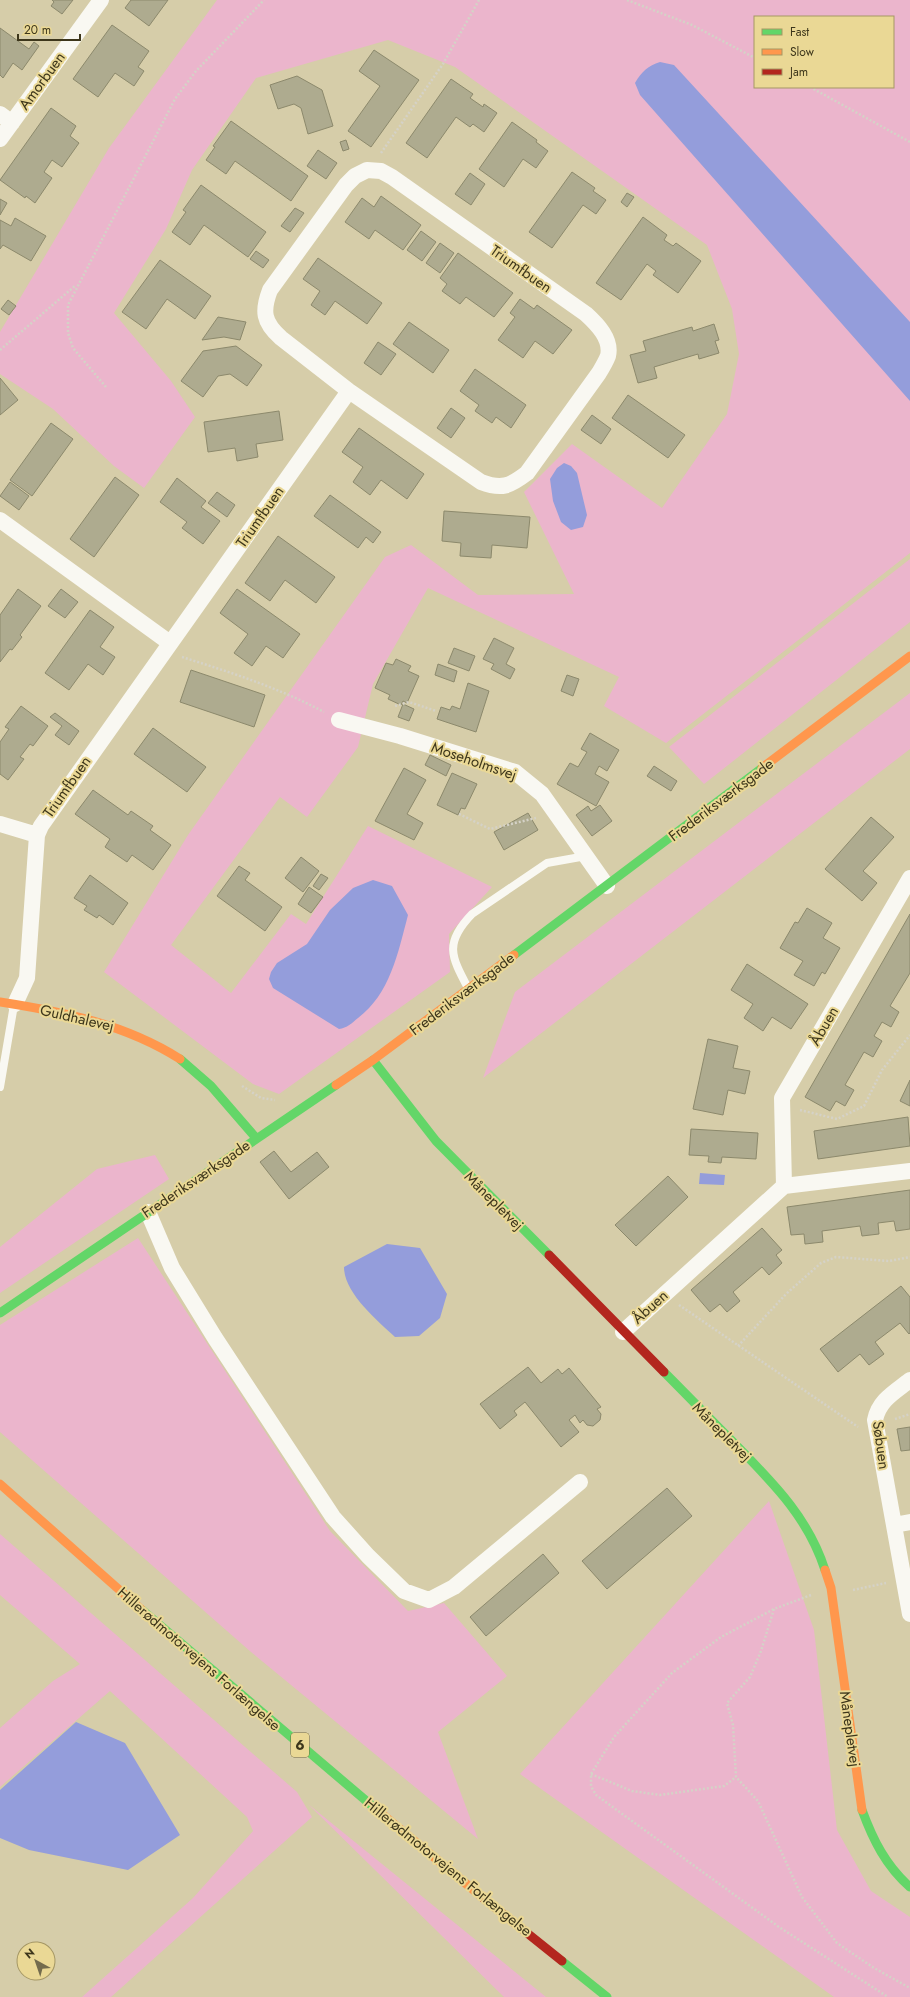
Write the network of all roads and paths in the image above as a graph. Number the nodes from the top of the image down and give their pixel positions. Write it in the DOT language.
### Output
graph roads {
  1 [pos="101,0"];
  2 [pos="264,0"];
  3 [pos="479,0"];
  4 [pos="627,0"];
  5 [pos="754,57"];
  6 [pos="812,88"];
  7 [pos="6,118"];
  8 [pos="0,139"];
  9 [pos="908,139"];
  10 [pos="910,142"];
  11 [pos="381,171"];
  12 [pos="78,283"];
  13 [pos="0,350"];
  14 [pos="106,387"];
  15 [pos="349,391"];
  16 [pos="0,520"];
  17 [pos="167,648"];
  18 [pos="910,656"];
  19 [pos="394,706"];
  20 [pos="436,711"];
  21 [pos="339,720"];
  22 [pos="458,814"];
  23 [pos="536,818"];
  24 [pos="0,824"];
  25 [pos="37,835"];
  26 [pos="586,856"];
  27 [pos="910,878"];
  28 [pos="607,886"];
  29 [pos="469,988"];
  30 [pos="7,1003"];
  31 [pos="910,1035"];
  32 [pos="373,1060"];
  33 [pos="240,1085"];
  34 [pos="0,1087"];
  35 [pos="282,1098"];
  36 [pos="782,1106"];
  37 [pos="256,1138"];
  38 [pos="910,1170"];
  39 [pos="784,1186"];
  40 [pos="148,1212"];
  41 [pos="910,1257"];
  42 [pos="663,1295"];
  43 [pos="0,1313"];
  44 [pos="622,1332"];
  45 [pos="738,1346"];
  46 [pos="910,1380"];
  47 [pos="878,1436"];
  48 [pos="580,1482"];
  49 [pos="0,1484"];
  50 [pos="910,1522"];
  51 [pos="894,1525"];
  52 [pos="872,1586"];
  53 [pos="832,1588"];
  54 [pos="857,1589"];
  55 [pos="774,1609"];
  56 [pos="910,1614"];
  57 [pos="591,1774"];
  58 [pos="736,1777"];
  59 [pos="910,1887"];
  60 [pos="910,1988"];
  61 [pos="607,1997"];
  62 [pos="888,1997"];
  1 -- 7 [label="street, Amorbuen"];
  2 -- 12 [label="path"];
  3 -- 11 [label="path"];
  4 -- 5 [label="path"];
  6 -- 9 [label="path"];
  7 -- 8 [label="street, Amorbuen"];
  9 -- 10 [label="path"];
  11 -- 15 [label="street, Triumfbuen"];
  11 -- 15 [label="street, Triumfbuen"];
  12 -- 13 [label="path"];
  12 -- 14 [label="path"];
  15 -- 17 [label="street, Triumfbuen"];
  16 -- 17 [label="street"];
  17 -- 21 [label="path"];
  17 -- 25 [label="street, Triumfbuen"];
  18 -- 28 [label="main road, Frederiksværksgade"];
  19 -- 20 [label="path"];
  21 -- 26 [label="street, Moseholmsvej"];
  22 -- 23 [label="path"];
  24 -- 25 [label="street, Triumfbuen"];
  25 -- 30 [label="street, Triumfbuen"];
  26 -- 28 [label="street, Moseholmsvej"];
  26 -- 29 [label="lane"];
  27 -- 36 [label="street, Åbuen"];
  28 -- 29 [label="main road, Frederiksværksgade"];
  29 -- 32 [label="main road, Frederiksværksgade"];
  30 -- 34 [label="lane"];
  30 -- 37 [label="main road, Guldhalevej"];
  31 -- 36 [label="path"];
  32 -- 37 [label="main road, Frederiksværksgade"];
  32 -- 44 [label="main road, Månepletvej"];
  33 -- 35 [label="path"];
  36 -- 39 [label="street, Åbuen"];
  37 -- 40 [label="main road, Frederiksværksgade"];
  38 -- 39 [label="street"];
  39 -- 42 [label="street, Åbuen"];
  40 -- 43 [label="main road, Frederiksværksgade"];
  40 -- 48 [label="street"];
  41 -- 45 [label="path"];
  42 -- 44 [label="street, Åbuen"];
  42 -- 45 [label="path"];
  44 -- 53 [label="main road, Månepletvej"];
  45 -- 47 [label="path"];
  46 -- 47 [label="street, Søbuen"];
  47 -- 51 [label="street, Søbuen"];
  49 -- 61 [label="main road, Hillerødmotorvejens Forlængelse / 6"];
  50 -- 51 [label="street"];
  51 -- 56 [label="street, Søbuen"];
  52 -- 54 [label="path"];
  53 -- 55 [label="path"];
  53 -- 59 [label="main road, Månepletvej"];
  55 -- 57 [label="path"];
  55 -- 58 [label="path"];
  57 -- 58 [label="path"];
  57 -- 62 [label="path"];
  58 -- 60 [label="path"];
}
